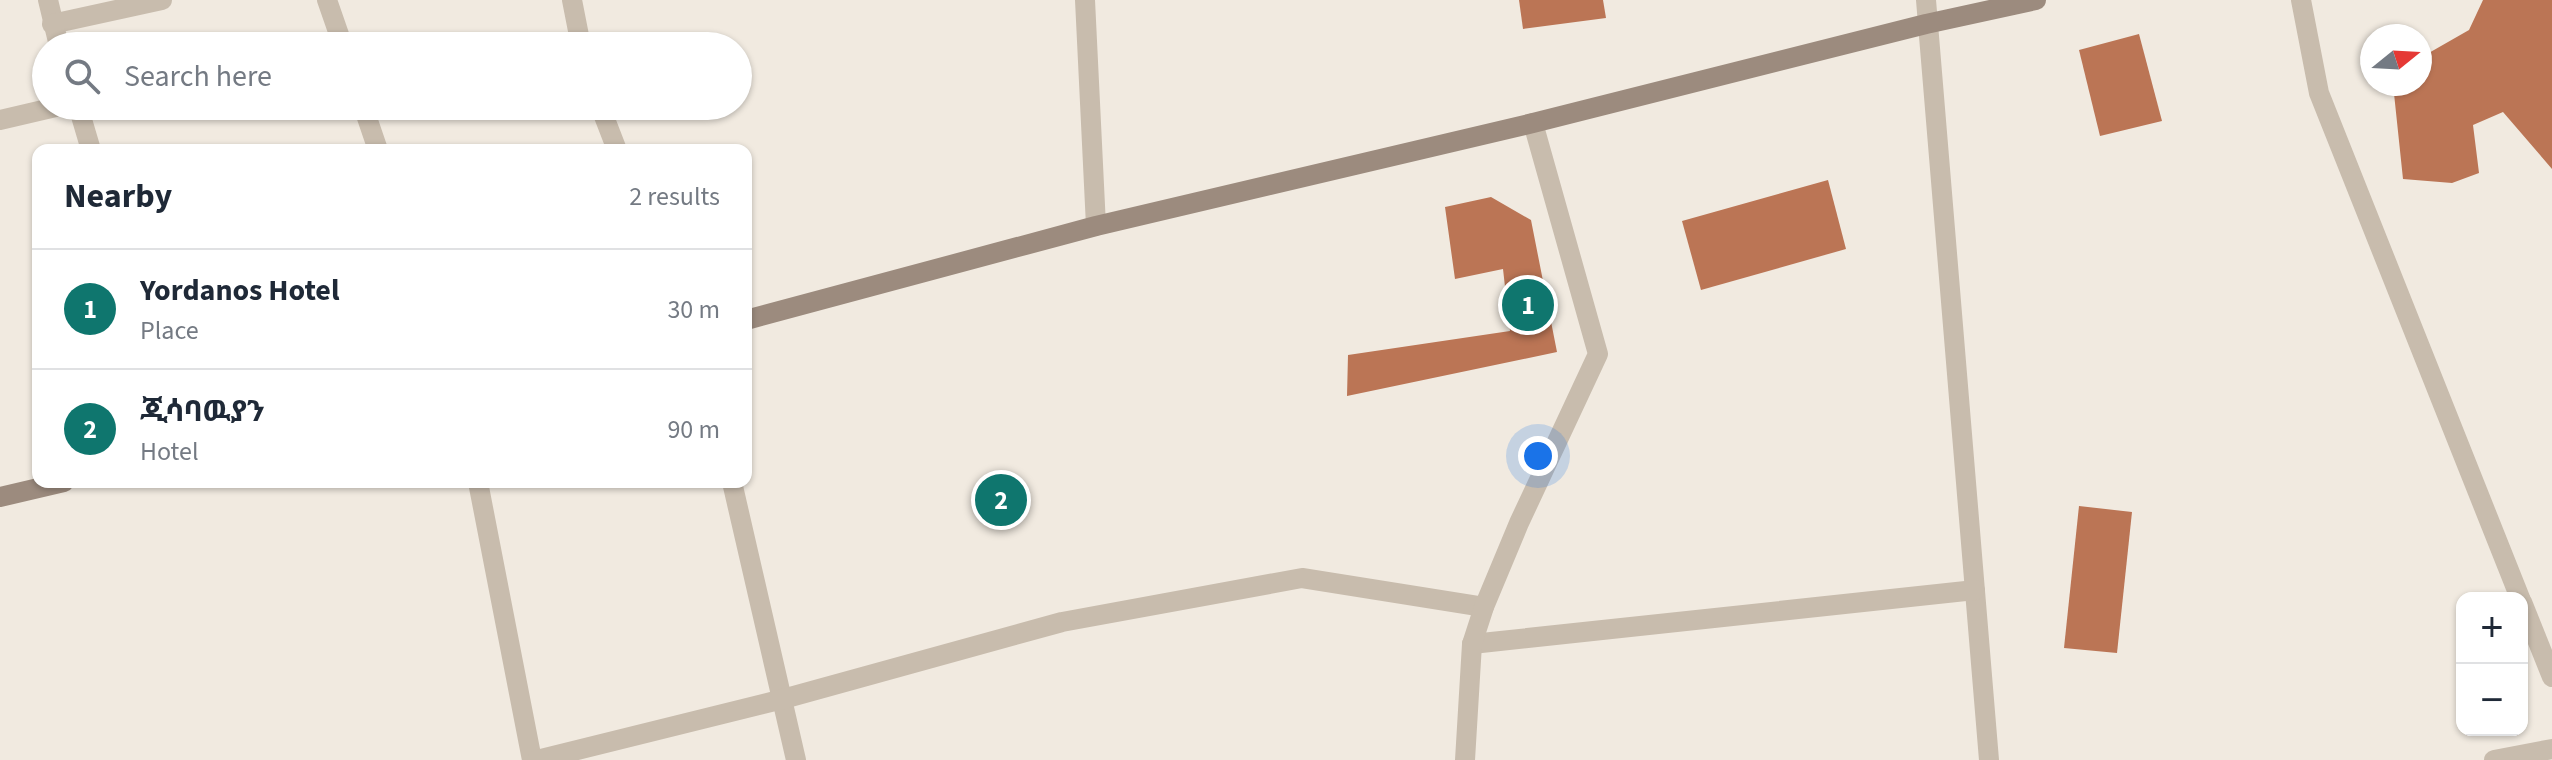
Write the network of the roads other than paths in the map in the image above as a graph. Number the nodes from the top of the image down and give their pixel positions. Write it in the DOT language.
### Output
graph roads {
  1 [pos="48,0"];
  2 [pos="162,0"];
  3 [pos="327,0"];
  4 [pos="572,0"];
  5 [pos="1085,0"];
  6 [pos="1926,0"];
  7 [pos="2036,0"];
  8 [pos="2301,0"];
  9 [pos="52,24"];
  10 [pos="1926,24"];
  11 [pos="55,32"];
  12 [pos="338,32"];
  13 [pos="578,32"];
  14 [pos="32,113"];
  15 [pos="0,120"];
  16 [pos="82,120"];
  17 [pos="368,120"];
  18 [pos="605,120"];
  19 [pos="1533,123"];
  20 [pos="89,144"];
  21 [pos="376,144"];
  22 [pos="615,144"];
  23 [pos="1096,226"];
  24 [pos="752,318"];
  25 [pos="38,488"];
  26 [pos="479,488"];
  27 [pos="733,488"];
  28 [pos="0,497"];
  29 [pos="1975,590"];
  30 [pos="2518,592"];
  31 [pos="1484,607"];
  32 [pos="2528,617"];
  33 [pos="1472,644"];
  34 [pos="2552,677"];
  35 [pos="783,699"];
  36 [pos="2552,749"];
  37 [pos="535,760"];
  38 [pos="796,760"];
  39 [pos="1465,760"];
  40 [pos="1989,760"];
  41 [pos="2494,760"];
  1 -- 9 [label="street"];
  2 -- 9 [label="street"];
  3 -- 12 [label="street"];
  4 -- 13 [label="street"];
  5 -- 23 [label="street"];
  6 -- 10 [label="street"];
  7 -- 10 [label="street"];
  8 -- 30 [label="street"];
  9 -- 11 [label="street"];
  10 -- 19 [label="street"];
  10 -- 29 [label="street"];
  14 -- 15 [label="street"];
  16 -- 20 [label="street"];
  17 -- 21 [label="street"];
  18 -- 22 [label="street"];
  19 -- 23 [label="street"];
  19 -- 31 [label="street"];
  23 -- 24 [label="street"];
  25 -- 28 [label="street"];
  26 -- 37 [label="street"];
  27 -- 35 [label="street"];
  29 -- 33 [label="street"];
  29 -- 40 [label="street"];
  31 -- 33 [label="street"];
  31 -- 35 [label="street"];
  32 -- 34 [label="street"];
  33 -- 39 [label="street"];
  35 -- 37 [label="street"];
  35 -- 38 [label="street"];
  36 -- 41 [label="street"];
}
